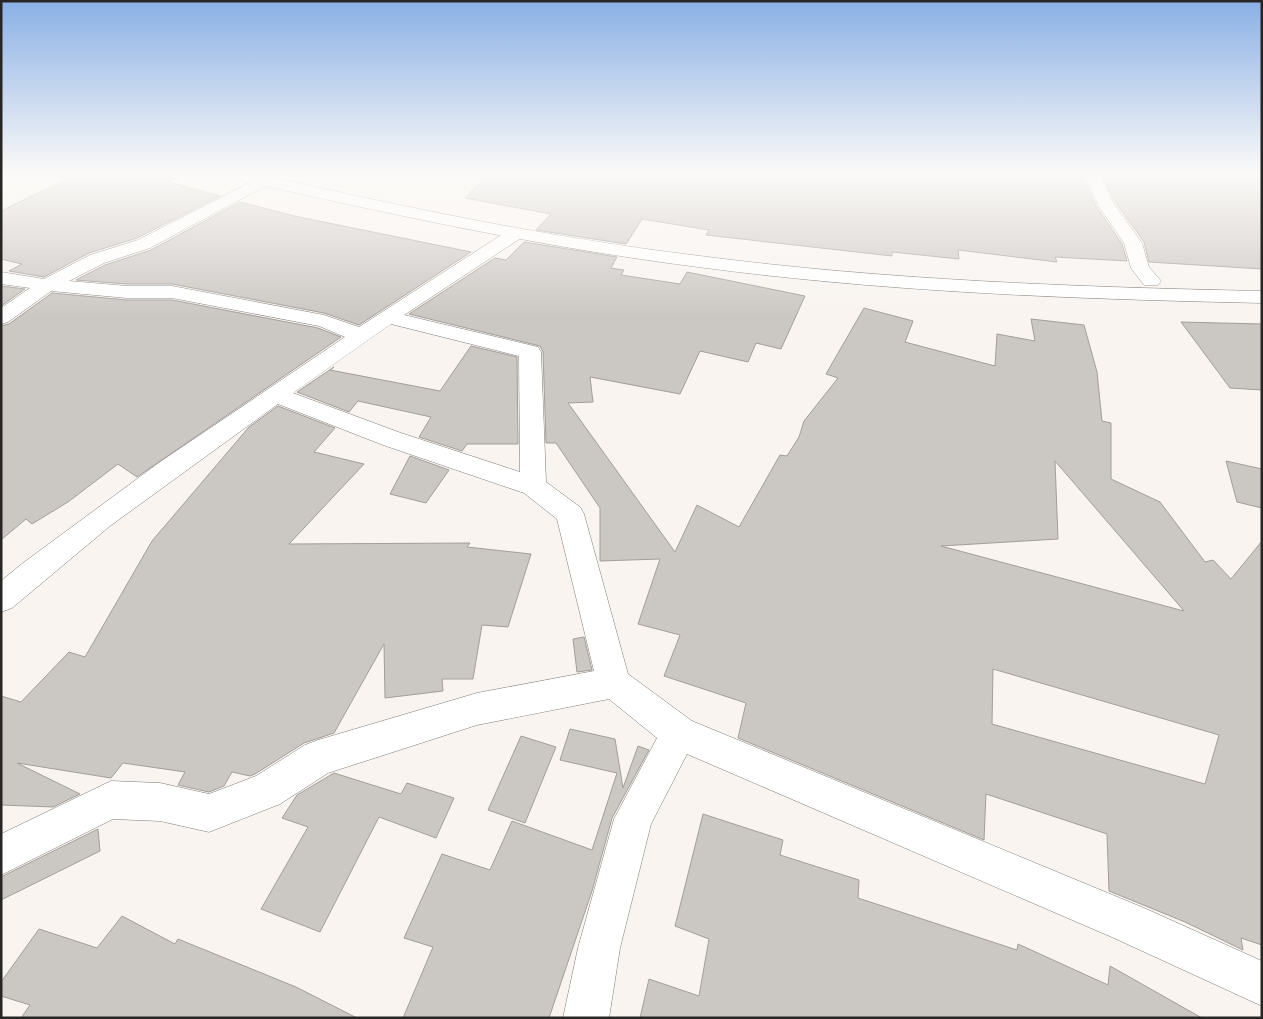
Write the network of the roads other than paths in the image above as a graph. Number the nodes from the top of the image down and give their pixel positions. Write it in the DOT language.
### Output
graph roads {
  1 [pos="189,221"];
  2 [pos="451,221"];
  3 [pos="513,221"];
  4 [pos="1117,221"];
  5 [pos="515,234"];
  6 [pos="1,278"];
  7 [pos="1151,281"];
  8 [pos="1262,283"];
  9 [pos="47,286"];
  10 [pos="1262,297"];
  11 [pos="387,317"];
  12 [pos="1,318"];
  13 [pos="360,335"];
  14 [pos="275,394"];
  15 [pos="533,486"];
  16 [pos="6,588"];
  17 [pos="614,683"];
  18 [pos="679,733"];
  19 [pos="1,855"];
  20 [pos="1262,984"];
  21 [pos="586,1018"];
  1 -- 9 [label="street"];
  2 -- 5 [label="street"];
  3 -- 7 [label="street"];
  4 -- 7 [label="street"];
  5 -- 10 [label="street"];
  5 -- 11 [label="street"];
  6 -- 9 [label="street"];
  7 -- 8 [label="street"];
  9 -- 12 [label="street"];
  9 -- 13 [label="street"];
  11 -- 13 [label="street"];
  11 -- 15 [label="street"];
  13 -- 14 [label="street"];
  14 -- 15 [label="street"];
  14 -- 16 [label="street"];
  15 -- 17 [label="street"];
  17 -- 18 [label="street"];
  17 -- 19 [label="street"];
  18 -- 20 [label="street"];
  18 -- 21 [label="street"];
}
